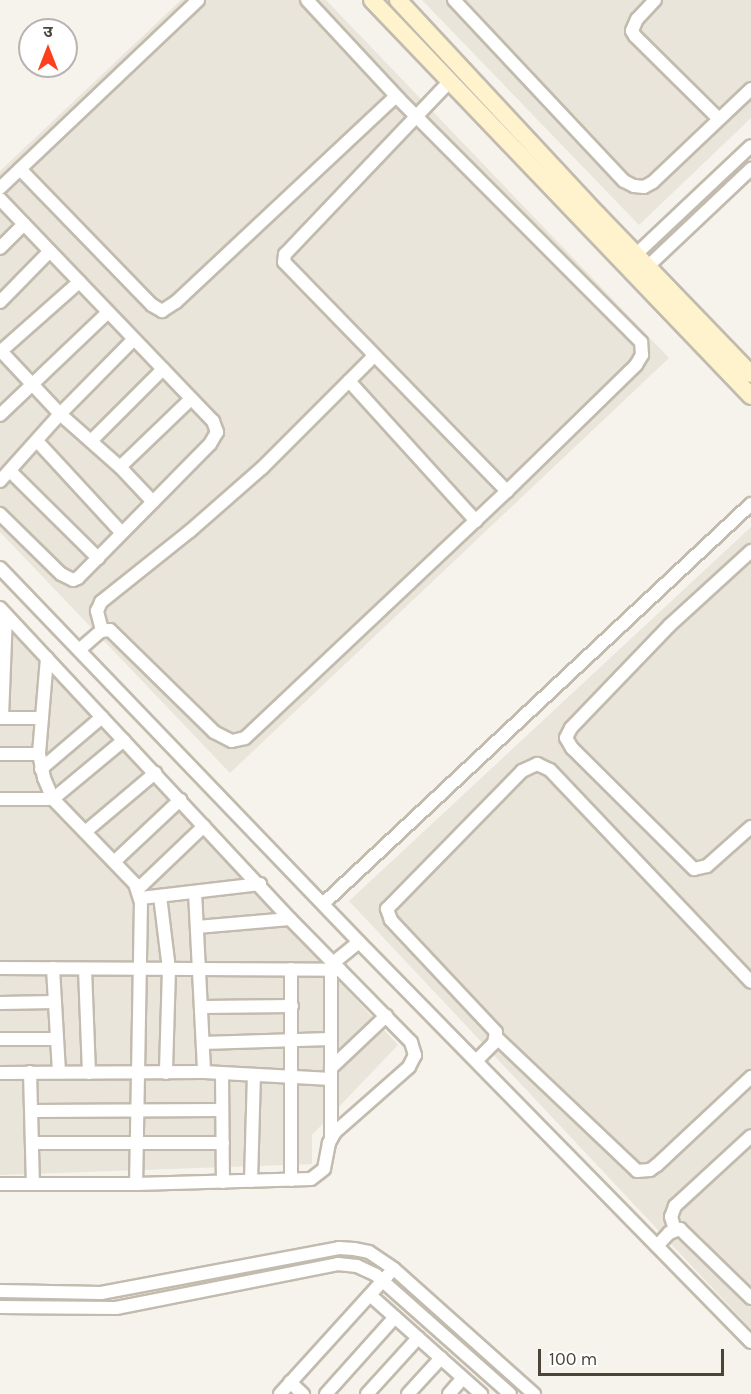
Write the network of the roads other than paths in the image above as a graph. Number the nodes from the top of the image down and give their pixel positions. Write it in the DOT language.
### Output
graph roads {
  1 [pos="198,0"];
  2 [pos="307,0"];
  3 [pos="372,0"];
  4 [pos="398,0"];
  5 [pos="454,0"];
  6 [pos="655,0"];
  7 [pos="450,81"];
  8 [pos="751,89"];
  9 [pos="396,96"];
  10 [pos="415,116"];
  11 [pos="719,119"];
  12 [pos="751,146"];
  13 [pos="20,169"];
  14 [pos="751,169"];
  15 [pos="0,188"];
  16 [pos="0,199"];
  17 [pos="24,224"];
  18 [pos="0,248"];
  19 [pos="50,251"];
  20 [pos="636,266"];
  21 [pos="80,282"];
  22 [pos="0,302"];
  23 [pos="108,312"];
  24 [pos="134,339"];
  25 [pos="0,351"];
  26 [pos="374,356"];
  27 [pos="163,369"];
  28 [pos="751,374"];
  29 [pos="348,381"];
  30 [pos="32,385"];
  31 [pos="751,396"];
  32 [pos="191,399"];
  33 [pos="60,414"];
  34 [pos="0,415"];
  35 [pos="37,441"];
  36 [pos="91,441"];
  37 [pos="120,467"];
  38 [pos="10,471"];
  39 [pos="0,481"];
  40 [pos="507,491"];
  41 [pos="153,502"];
  42 [pos="751,504"];
  43 [pos="0,514"];
  44 [pos="476,521"];
  45 [pos="122,533"];
  46 [pos="751,551"];
  47 [pos="98,558"];
  48 [pos="0,568"];
  49 [pos="3,611"];
  50 [pos="102,630"];
  51 [pos="79,650"];
  52 [pos="47,658"];
  53 [pos="102,717"];
  54 [pos="1,718"];
  55 [pos="42,718"];
  56 [pos="124,740"];
  57 [pos="0,754"];
  58 [pos="39,754"];
  59 [pos="41,769"];
  60 [pos="155,773"];
  61 [pos="0,799"];
  62 [pos="53,799"];
  63 [pos="180,800"];
  64 [pos="204,826"];
  65 [pos="751,827"];
  66 [pos="85,832"];
  67 [pos="114,862"];
  68 [pos="260,884"];
  69 [pos="195,892"];
  70 [pos="139,894"];
  71 [pos="160,896"];
  72 [pos="323,904"];
  73 [pos="290,919"];
  74 [pos="197,927"];
  75 [pos="359,942"];
  76 [pos="0,968"];
  77 [pos="53,968"];
  78 [pos="335,968"];
  79 [pos="85,969"];
  80 [pos="139,969"];
  81 [pos="169,969"];
  82 [pos="200,969"];
  83 [pos="291,969"];
  84 [pos="751,982"];
  85 [pos="55,1002"];
  86 [pos="0,1003"];
  87 [pos="292,1006"];
  88 [pos="202,1007"];
  89 [pos="386,1016"];
  90 [pos="497,1038"];
  91 [pos="57,1039"];
  92 [pos="0,1040"];
  93 [pos="330,1040"];
  94 [pos="292,1041"];
  95 [pos="203,1043"];
  96 [pos="476,1061"];
  97 [pos="30,1072"];
  98 [pos="58,1072"];
  99 [pos="204,1072"];
  100 [pos="0,1073"];
  101 [pos="89,1073"];
  102 [pos="138,1073"];
  103 [pos="166,1073"];
  104 [pos="222,1073"];
  105 [pos="331,1073"];
  106 [pos="254,1076"];
  107 [pos="751,1077"];
  108 [pos="291,1078"];
  109 [pos="137,1110"];
  110 [pos="222,1110"];
  111 [pos="31,1112"];
  112 [pos="751,1136"];
  113 [pos="331,1138"];
  114 [pos="32,1143"];
  115 [pos="136,1143"];
  116 [pos="223,1143"];
  117 [pos="291,1180"];
  118 [pos="251,1181"];
  119 [pos="223,1182"];
  120 [pos="0,1184"];
  121 [pos="33,1184"];
  122 [pos="136,1184"];
  123 [pos="675,1230"];
  124 [pos="657,1246"];
  125 [pos="394,1269"];
  126 [pos="383,1281"];
  127 [pos="0,1291"];
  128 [pos="370,1295"];
  129 [pos="751,1298"];
  130 [pos="0,1307"];
  131 [pos="395,1317"];
  132 [pos="418,1338"];
  133 [pos="751,1342"];
  134 [pos="441,1358"];
  135 [pos="463,1378"];
  136 [pos="290,1382"];
  137 [pos="280,1394"];
  138 [pos="303,1394"];
  139 [pos="326,1394"];
  140 [pos="367,1394"];
  141 [pos="408,1394"];
  142 [pos="449,1394"];
  143 [pos="481,1394"];
  144 [pos="510,1394"];
  145 [pos="534,1394"];
  1 -- 13 [label="street"];
  2 -- 9 [label="street"];
  3 -- 7 [label="street"];
  4 -- 20 [label="street"];
  5 -- 11 [label="street"];
  6 -- 11 [label="street"];
  7 -- 10 [label="street"];
  7 -- 20 [label="street"];
  8 -- 11 [label="street"];
  9 -- 10 [label="street"];
  9 -- 13 [label="street"];
  10 -- 26 [label="street"];
  10 -- 40 [label="street"];
  12 -- 20 [label="street"];
  13 -- 15 [label="street"];
  14 -- 20 [label="street"];
  16 -- 17 [label="street"];
  17 -- 18 [label="street"];
  17 -- 19 [label="street"];
  19 -- 21 [label="street"];
  19 -- 22 [label="street"];
  20 -- 28 [label="street"];
  20 -- 31 [label="street"];
  21 -- 23 [label="street"];
  21 -- 25 [label="street"];
  23 -- 24 [label="street"];
  23 -- 30 [label="street"];
  24 -- 27 [label="street"];
  24 -- 33 [label="street"];
  25 -- 30 [label="street"];
  26 -- 29 [label="street"];
  26 -- 40 [label="street"];
  27 -- 32 [label="street"];
  27 -- 36 [label="street"];
  29 -- 44 [label="street"];
  29 -- 50 [label="street"];
  30 -- 33 [label="street"];
  30 -- 34 [label="street"];
  32 -- 37 [label="street"];
  32 -- 41 [label="street"];
  33 -- 35 [label="street"];
  33 -- 36 [label="street"];
  35 -- 38 [label="street"];
  35 -- 45 [label="street"];
  36 -- 37 [label="street"];
  37 -- 41 [label="street"];
  38 -- 39 [label="street"];
  38 -- 47 [label="street"];
  40 -- 44 [label="street"];
  41 -- 45 [label="street"];
  42 -- 72 [label="street"];
  43 -- 47 [label="street"];
  44 -- 50 [label="street"];
  45 -- 47 [label="street"];
  46 -- 65 [label="street"];
  48 -- 51 [label="street"];
  49 -- 52 [label="street"];
  49 -- 54 [label="street"];
  50 -- 51 [label="street"];
  51 -- 72 [label="street"];
  52 -- 53 [label="street"];
  52 -- 55 [label="street"];
  53 -- 56 [label="street"];
  53 -- 59 [label="street"];
  54 -- 55 [label="street"];
  55 -- 58 [label="street"];
  56 -- 60 [label="street"];
  56 -- 62 [label="street"];
  57 -- 58 [label="street"];
  58 -- 59 [label="street"];
  59 -- 62 [label="street"];
  60 -- 63 [label="street"];
  60 -- 66 [label="street"];
  61 -- 62 [label="street"];
  62 -- 66 [label="street"];
  63 -- 64 [label="street"];
  63 -- 67 [label="street"];
  64 -- 68 [label="street"];
  64 -- 70 [label="street"];
  66 -- 67 [label="street"];
  67 -- 70 [label="street"];
  68 -- 69 [label="street"];
  68 -- 73 [label="street"];
  69 -- 71 [label="street"];
  69 -- 74 [label="street"];
  70 -- 71 [label="street"];
  70 -- 80 [label="street"];
  71 -- 81 [label="street"];
  72 -- 75 [label="street"];
  73 -- 74 [label="street"];
  73 -- 78 [label="street"];
  74 -- 82 [label="street"];
  75 -- 78 [label="street"];
  75 -- 96 [label="street"];
  76 -- 77 [label="street"];
  77 -- 79 [label="street"];
  77 -- 85 [label="street"];
  78 -- 83 [label="street"];
  78 -- 89 [label="street"];
  78 -- 93 [label="street"];
  79 -- 80 [label="street"];
  79 -- 101 [label="street"];
  80 -- 81 [label="street"];
  80 -- 102 [label="street"];
  81 -- 82 [label="street"];
  81 -- 103 [label="street"];
  82 -- 83 [label="street"];
  82 -- 88 [label="street"];
  83 -- 87 [label="street"];
  84 -- 90 [label="street"];
  85 -- 86 [label="street"];
  85 -- 91 [label="street"];
  87 -- 88 [label="street"];
  87 -- 94 [label="street"];
  88 -- 95 [label="street"];
  89 -- 105 [label="street"];
  89 -- 113 [label="street"];
  90 -- 96 [label="street"];
  90 -- 107 [label="street"];
  91 -- 92 [label="street"];
  91 -- 98 [label="street"];
  93 -- 94 [label="street"];
  93 -- 105 [label="street"];
  94 -- 95 [label="street"];
  94 -- 108 [label="street"];
  95 -- 99 [label="street"];
  96 -- 124 [label="street"];
  97 -- 98 [label="street"];
  97 -- 100 [label="street"];
  97 -- 111 [label="street"];
  98 -- 101 [label="street"];
  99 -- 103 [label="street"];
  99 -- 104 [label="street"];
  101 -- 102 [label="street"];
  102 -- 103 [label="street"];
  102 -- 109 [label="street"];
  104 -- 106 [label="street"];
  104 -- 110 [label="street"];
  105 -- 108 [label="street"];
  105 -- 113 [label="street"];
  106 -- 108 [label="street"];
  106 -- 118 [label="street"];
  108 -- 117 [label="street"];
  109 -- 110 [label="street"];
  109 -- 111 [label="street"];
  109 -- 115 [label="street"];
  110 -- 116 [label="street"];
  111 -- 114 [label="street"];
  112 -- 123 [label="street"];
  113 -- 117 [label="street"];
  114 -- 115 [label="street"];
  114 -- 121 [label="street"];
  115 -- 116 [label="street"];
  115 -- 122 [label="street"];
  116 -- 119 [label="street"];
  117 -- 118 [label="street"];
  118 -- 119 [label="street"];
  119 -- 122 [label="street"];
  120 -- 121 [label="street"];
  121 -- 122 [label="street"];
  123 -- 124 [label="street"];
  123 -- 129 [label="street"];
  124 -- 133 [label="street"];
  125 -- 126 [label="street"];
  125 -- 127 [label="street"];
  125 -- 145 [label="street"];
  126 -- 128 [label="street"];
  126 -- 130 [label="street"];
  126 -- 144 [label="street"];
  128 -- 131 [label="street"];
  128 -- 136 [label="street"];
  131 -- 132 [label="street"];
  131 -- 139 [label="street"];
  132 -- 134 [label="street"];
  132 -- 140 [label="street"];
  134 -- 135 [label="street"];
  134 -- 141 [label="street"];
  135 -- 142 [label="street"];
  135 -- 143 [label="street"];
  136 -- 137 [label="street"];
  136 -- 138 [label="street"];
}
